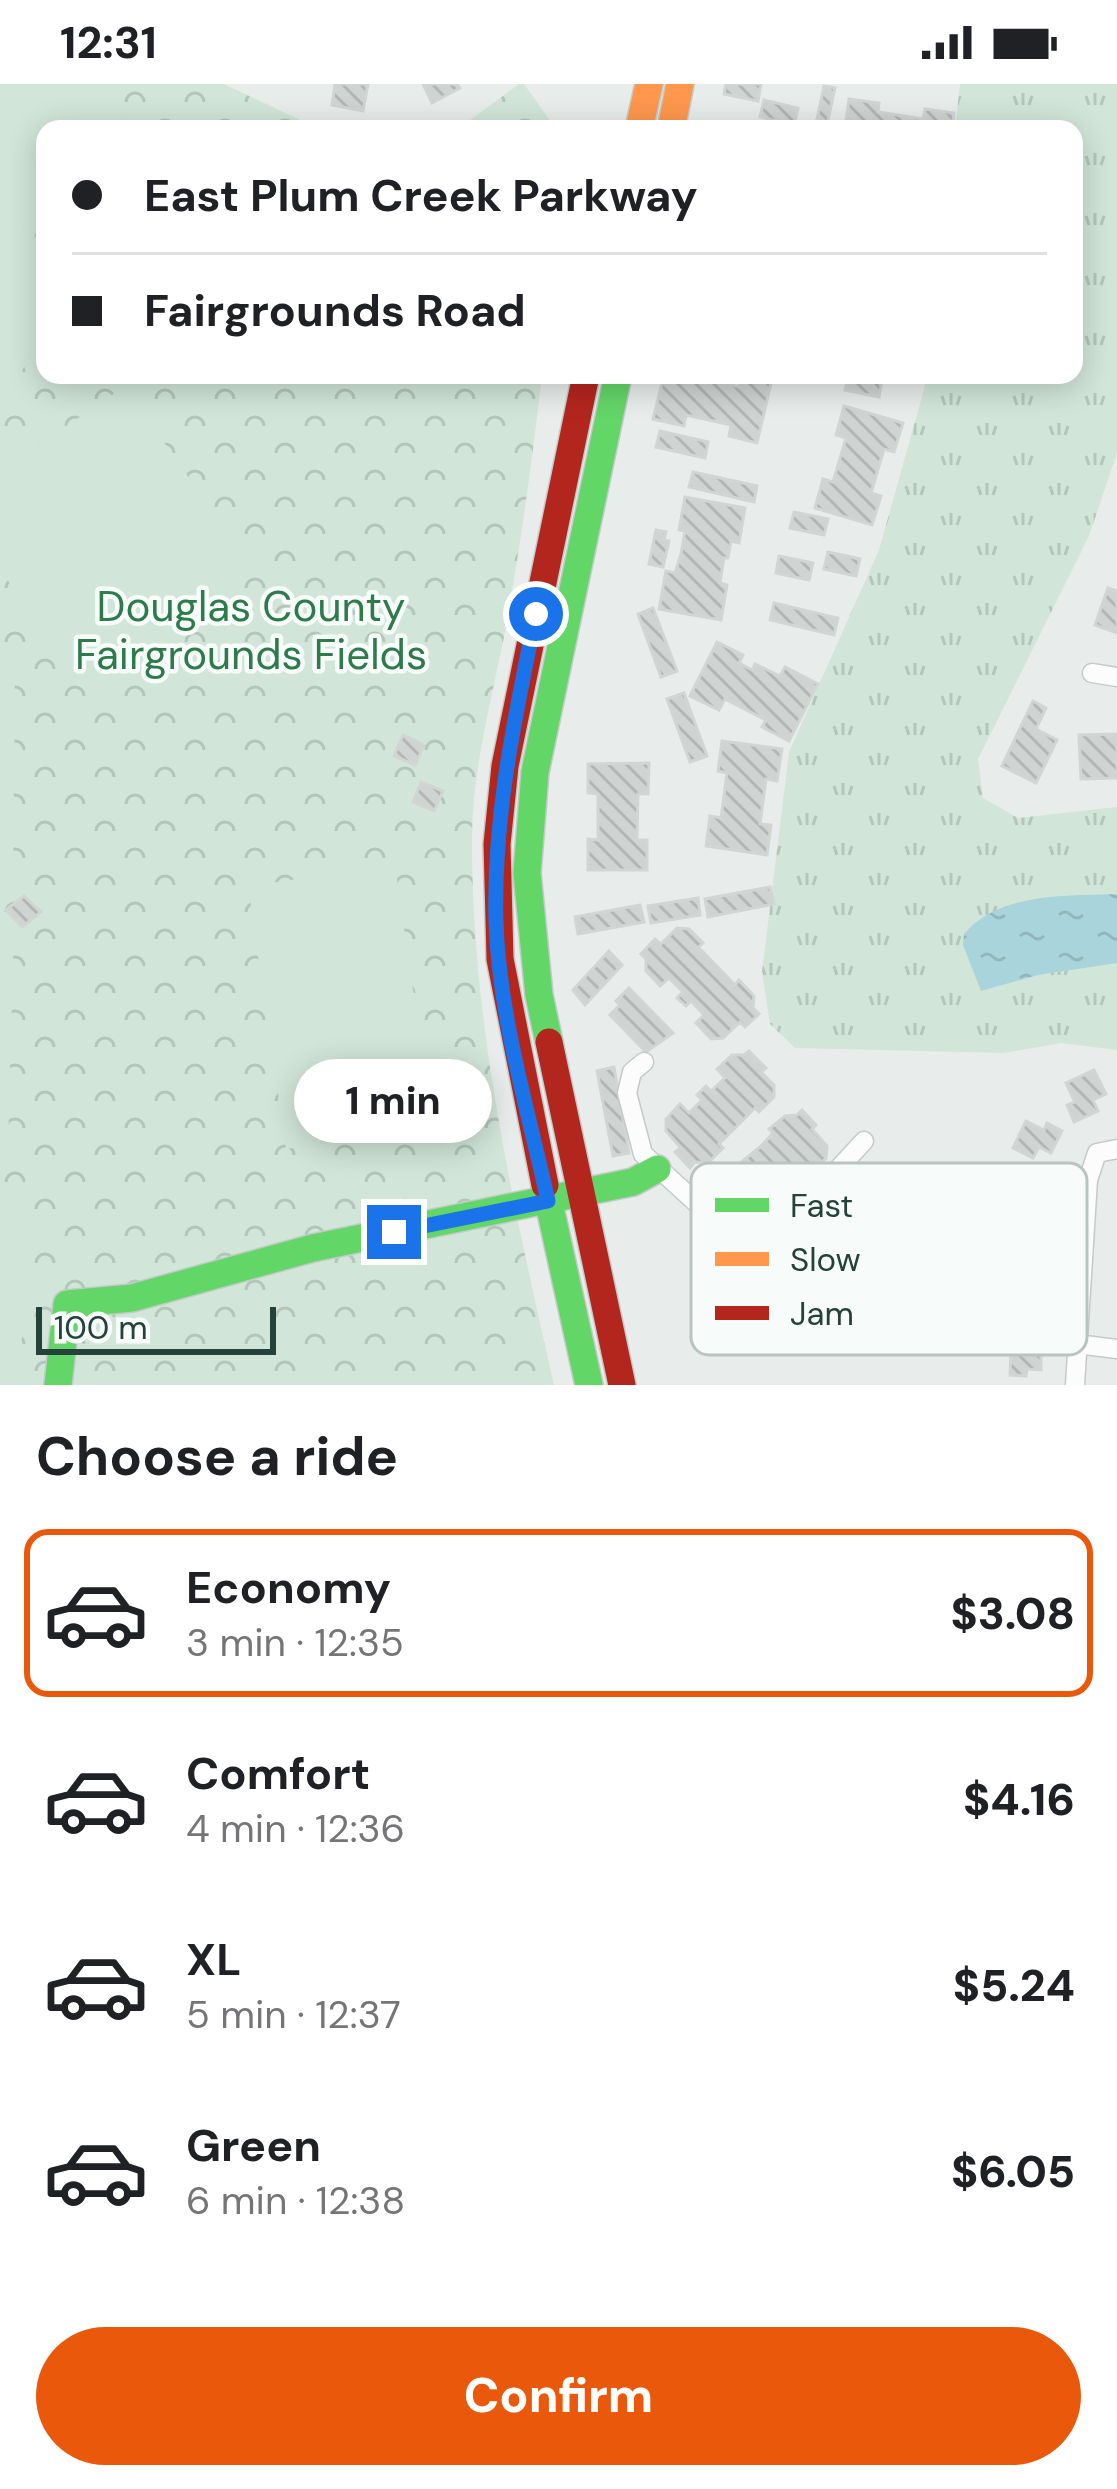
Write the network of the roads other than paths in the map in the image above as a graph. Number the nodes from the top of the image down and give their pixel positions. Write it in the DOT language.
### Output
graph roads {
  1 [pos="649,84"];
  2 [pos="680,84"];
  3 [pos="641,120"];
  4 [pos="672,120"];
  5 [pos="584,384"];
  6 [pos="616,384"];
  7 [pos="1092,673"];
  8 [pos="1117,677"];
  9 [pos="644,1062"];
  10 [pos="864,1141"];
  11 [pos="1107,1151"];
  12 [pos="844,1163"];
  13 [pos="657,1169"];
  14 [pos="581,1194"];
  15 [pos="1087,1195"];
  16 [pos="691,1198"];
  17 [pos="548,1201"];
  18 [pos="1087,1345"];
  19 [pos="1117,1349"];
  20 [pos="1076,1355"];
  21 [pos="58,1385"];
  22 [pos="589,1385"];
  23 [pos="622,1385"];
  24 [pos="1075,1385"];
  1 -- 3 [label="main road"];
  2 -- 4 [label="main road"];
  5 -- 17 [label="main road"];
  6 -- 14 [label="main road"];
  7 -- 8 [label="street"];
  9 -- 13 [label="street"];
  10 -- 12 [label="street"];
  11 -- 15 [label="street"];
  13 -- 14 [label="main road"];
  13 -- 16 [label="street"];
  14 -- 17 [label="main road"];
  14 -- 23 [label="main road"];
  17 -- 21 [label="main road"];
  17 -- 22 [label="main road"];
  18 -- 19 [label="street"];
  20 -- 24 [label="street"];
}
